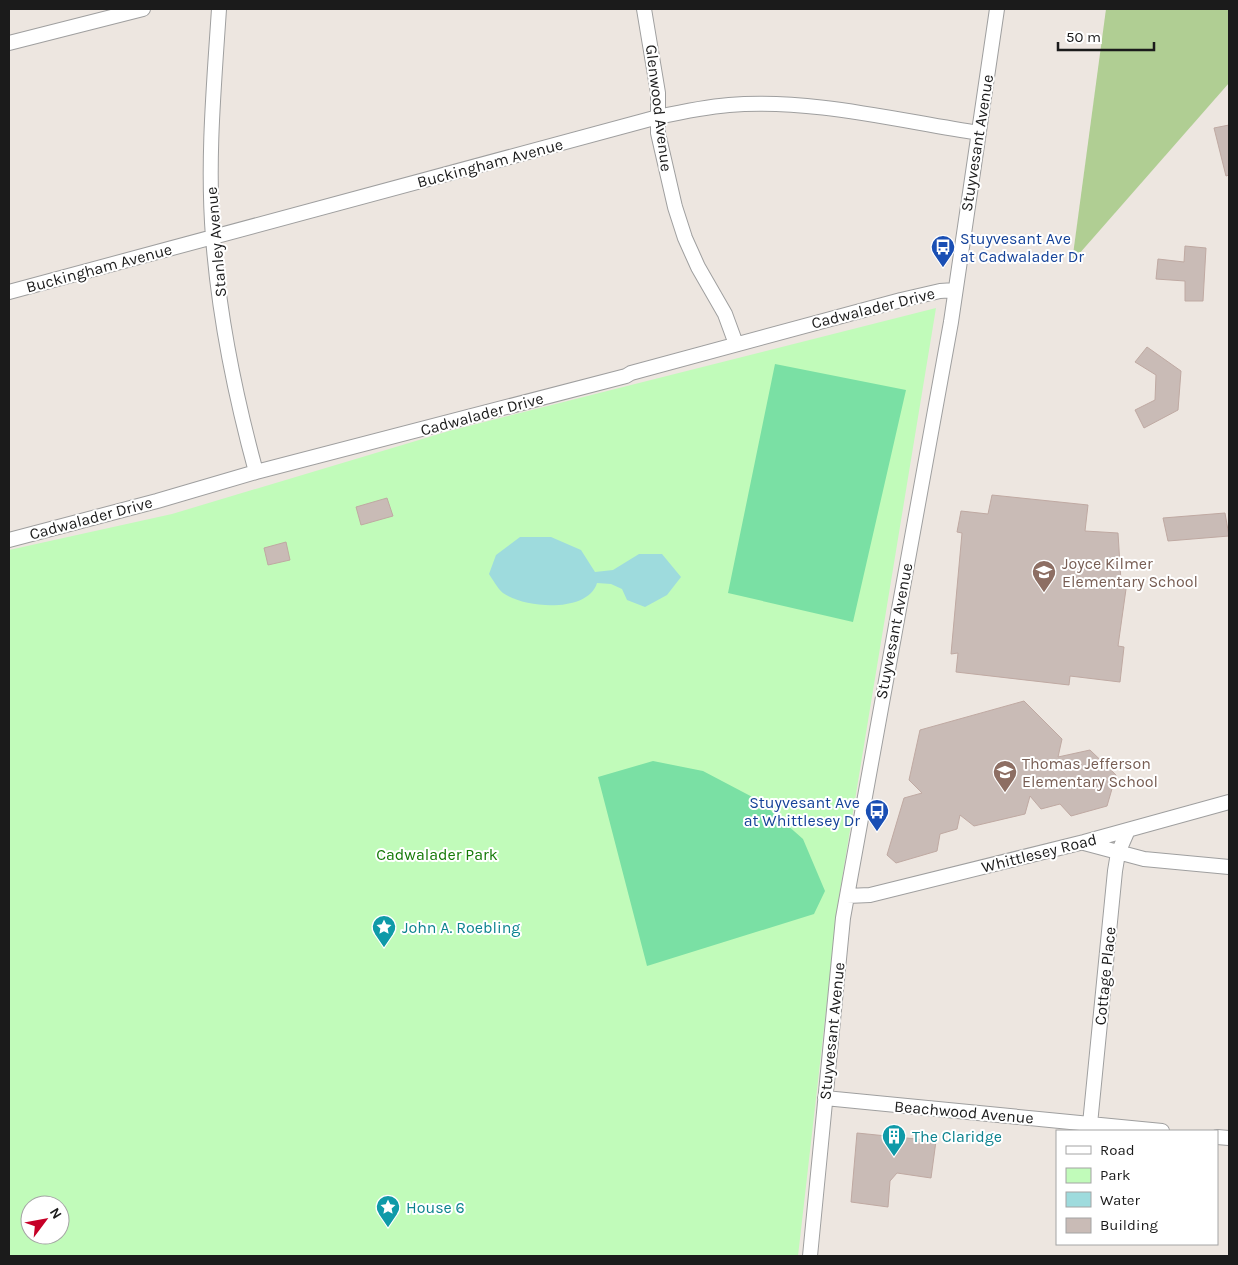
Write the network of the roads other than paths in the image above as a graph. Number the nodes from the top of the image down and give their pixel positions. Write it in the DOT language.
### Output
graph roads {
  1 [pos="143,9"];
  2 [pos="219,9"];
  3 [pos="644,9"];
  4 [pos="998,9"];
  5 [pos="9,43"];
  6 [pos="658,117"];
  7 [pos="979,133"];
  8 [pos="213,237"];
  9 [pos="955,290"];
  10 [pos="9,292"];
  11 [pos="736,344"];
  12 [pos="256,472"];
  13 [pos="9,540"];
  14 [pos="1229,802"];
  15 [pos="1128,830"];
  16 [pos="1084,842"];
  17 [pos="1118,853"];
  18 [pos="1229,867"];
  19 [pos="847,896"];
  20 [pos="825,1098"];
  21 [pos="1090,1124"];
  22 [pos="1152,1130"];
  23 [pos="810,1256"];
  1 -- 5 [label="street"];
  2 -- 8 [label="street, Stanley Avenue"];
  3 -- 6 [label="street, Glenwood Avenue"];
  4 -- 7 [label="street, Stuyvesant Avenue"];
  6 -- 7 [label="street, Buckingham Avenue"];
  6 -- 8 [label="street, Buckingham Avenue"];
  6 -- 11 [label="street, Glenwood Avenue"];
  7 -- 9 [label="street, Stuyvesant Avenue"];
  8 -- 10 [label="street, Buckingham Avenue"];
  8 -- 12 [label="street, Stanley Avenue"];
  9 -- 11 [label="street, Cadwalader Drive"];
  9 -- 19 [label="street, Stuyvesant Avenue"];
  11 -- 12 [label="street, Cadwalader Drive"];
  12 -- 13 [label="street, Cadwalader Drive"];
  14 -- 15 [label="street, Whittlesey Road"];
  15 -- 16 [label="street, Whittlesey Road"];
  15 -- 17 [label="street, Cottage Place"];
  16 -- 17 [label="street"];
  16 -- 19 [label="street, Whittlesey Road"];
  17 -- 18 [label="street"];
  17 -- 21 [label="street, Cottage Place"];
  19 -- 20 [label="street, Stuyvesant Avenue"];
  20 -- 21 [label="street, Beachwood Avenue"];
  20 -- 23 [label="street, Stuyvesant Avenue"];
  21 -- 22 [label="street, Beachwood Avenue"];
}
